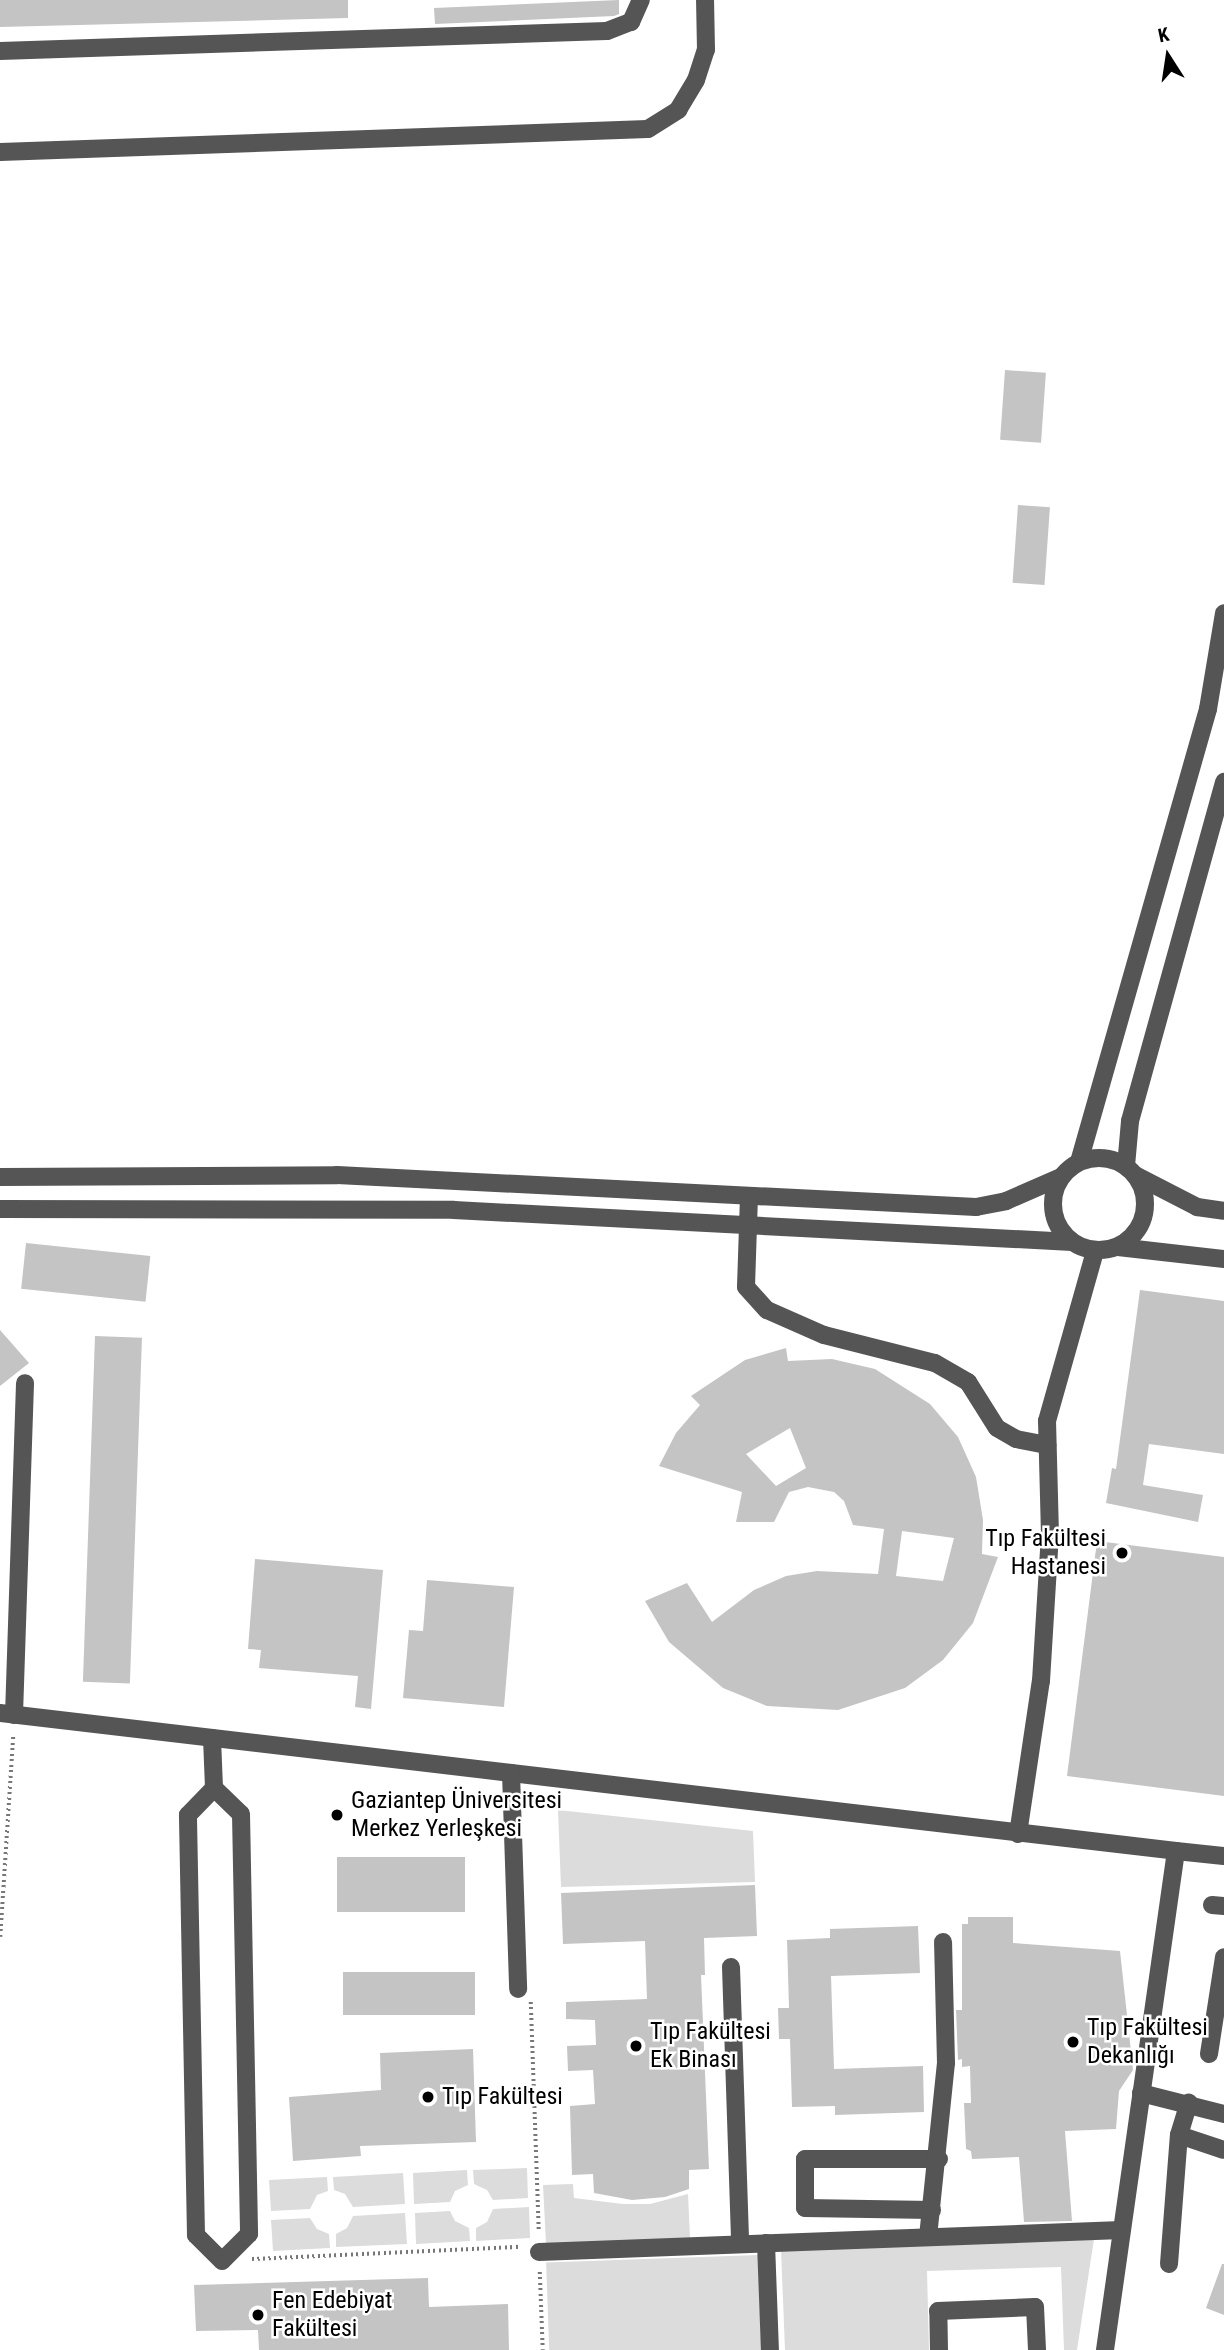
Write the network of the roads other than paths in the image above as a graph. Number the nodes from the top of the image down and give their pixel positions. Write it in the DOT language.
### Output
graph roads {
  1 [pos="641,0"];
  2 [pos="705,0"];
  3 [pos="0,51"];
  4 [pos="0,152"];
  5 [pos="1224,613"];
  6 [pos="1224,782"];
  7 [pos="1079,1162"];
  8 [pos="1131,1171"];
  9 [pos="0,1177"];
  10 [pos="1061,1177"];
  11 [pos="749,1196"];
  12 [pos="0,1209"];
  13 [pos="1224,1211"];
  14 [pos="746,1225"];
  15 [pos="1072,1242"];
  16 [pos="1118,1247"];
  17 [pos="1095,1251"];
  18 [pos="1224,1259"];
  19 [pos="25,1383"];
  20 [pos="1047,1445"];
  21 [pos="7,1714"];
  22 [pos="212,1738"];
  23 [pos="511,1773"];
  24 [pos="214,1788"];
  25 [pos="1018,1834"];
  26 [pos="1176,1851"];
  27 [pos="1224,1856"];
  28 [pos="943,1942"];
  29 [pos="1224,1957"];
  30 [pos="731,1967"];
  31 [pos="524,1992"];
  32 [pos="1209,2054"];
  33 [pos="1141,2093"];
  34 [pos="1189,2103"];
  35 [pos="1224,2114"];
  36 [pos="1179,2135"];
  37 [pos="1224,2150"];
  38 [pos="939,2159"];
  39 [pos="932,2210"];
  40 [pos="1122,2230"];
  41 [pos="928,2237"];
  42 [pos="766,2243"];
  43 [pos="740,2244"];
  44 [pos="539,2249"];
  45 [pos="1169,2264"];
  46 [pos="770,2350"];
  47 [pos="939,2350"];
  48 [pos="1037,2350"];
  49 [pos="1105,2350"];
  1 -- 3 [label="street"];
  2 -- 4 [label="street"];
  5 -- 7 [label="street"];
  6 -- 8 [label="street"];
  7 -- 8 [label="street"];
  7 -- 10 [label="street"];
  8 -- 13 [label="street"];
  8 -- 16 [label="street"];
  9 -- 11 [label="street"];
  10 -- 11 [label="street"];
  10 -- 15 [label="street"];
  11 -- 14 [label="street"];
  12 -- 14 [label="street"];
  14 -- 15 [label="street"];
  14 -- 20 [label="street"];
  15 -- 17 [label="street"];
  16 -- 17 [label="street"];
  16 -- 18 [label="street"];
  17 -- 20 [label="street"];
  19 -- 21 [label="street"];
  20 -- 25 [label="street"];
  21 -- 22 [label="street"];
  22 -- 23 [label="street"];
  22 -- 24 [label="street"];
  23 -- 25 [label="street"];
  23 -- 31 [label="street"];
  24 -- 24 [label="street"];
  25 -- 26 [label="street"];
  26 -- 27 [label="street"];
  26 -- 33 [label="street"];
  28 -- 38 [label="street"];
  29 -- 32 [label="street"];
  30 -- 43 [label="street"];
  33 -- 34 [label="street"];
  33 -- 40 [label="street"];
  34 -- 35 [label="street"];
  34 -- 36 [label="street"];
  36 -- 37 [label="street"];
  36 -- 45 [label="street"];
  38 -- 39 [label="street"];
  38 -- 39 [label="street"];
  39 -- 41 [label="street"];
  40 -- 41 [label="street"];
  40 -- 49 [label="street"];
  41 -- 42 [label="street"];
  42 -- 43 [label="street"];
  42 -- 46 [label="street"];
  43 -- 44 [label="street"];
  47 -- 48 [label="street"];
}
